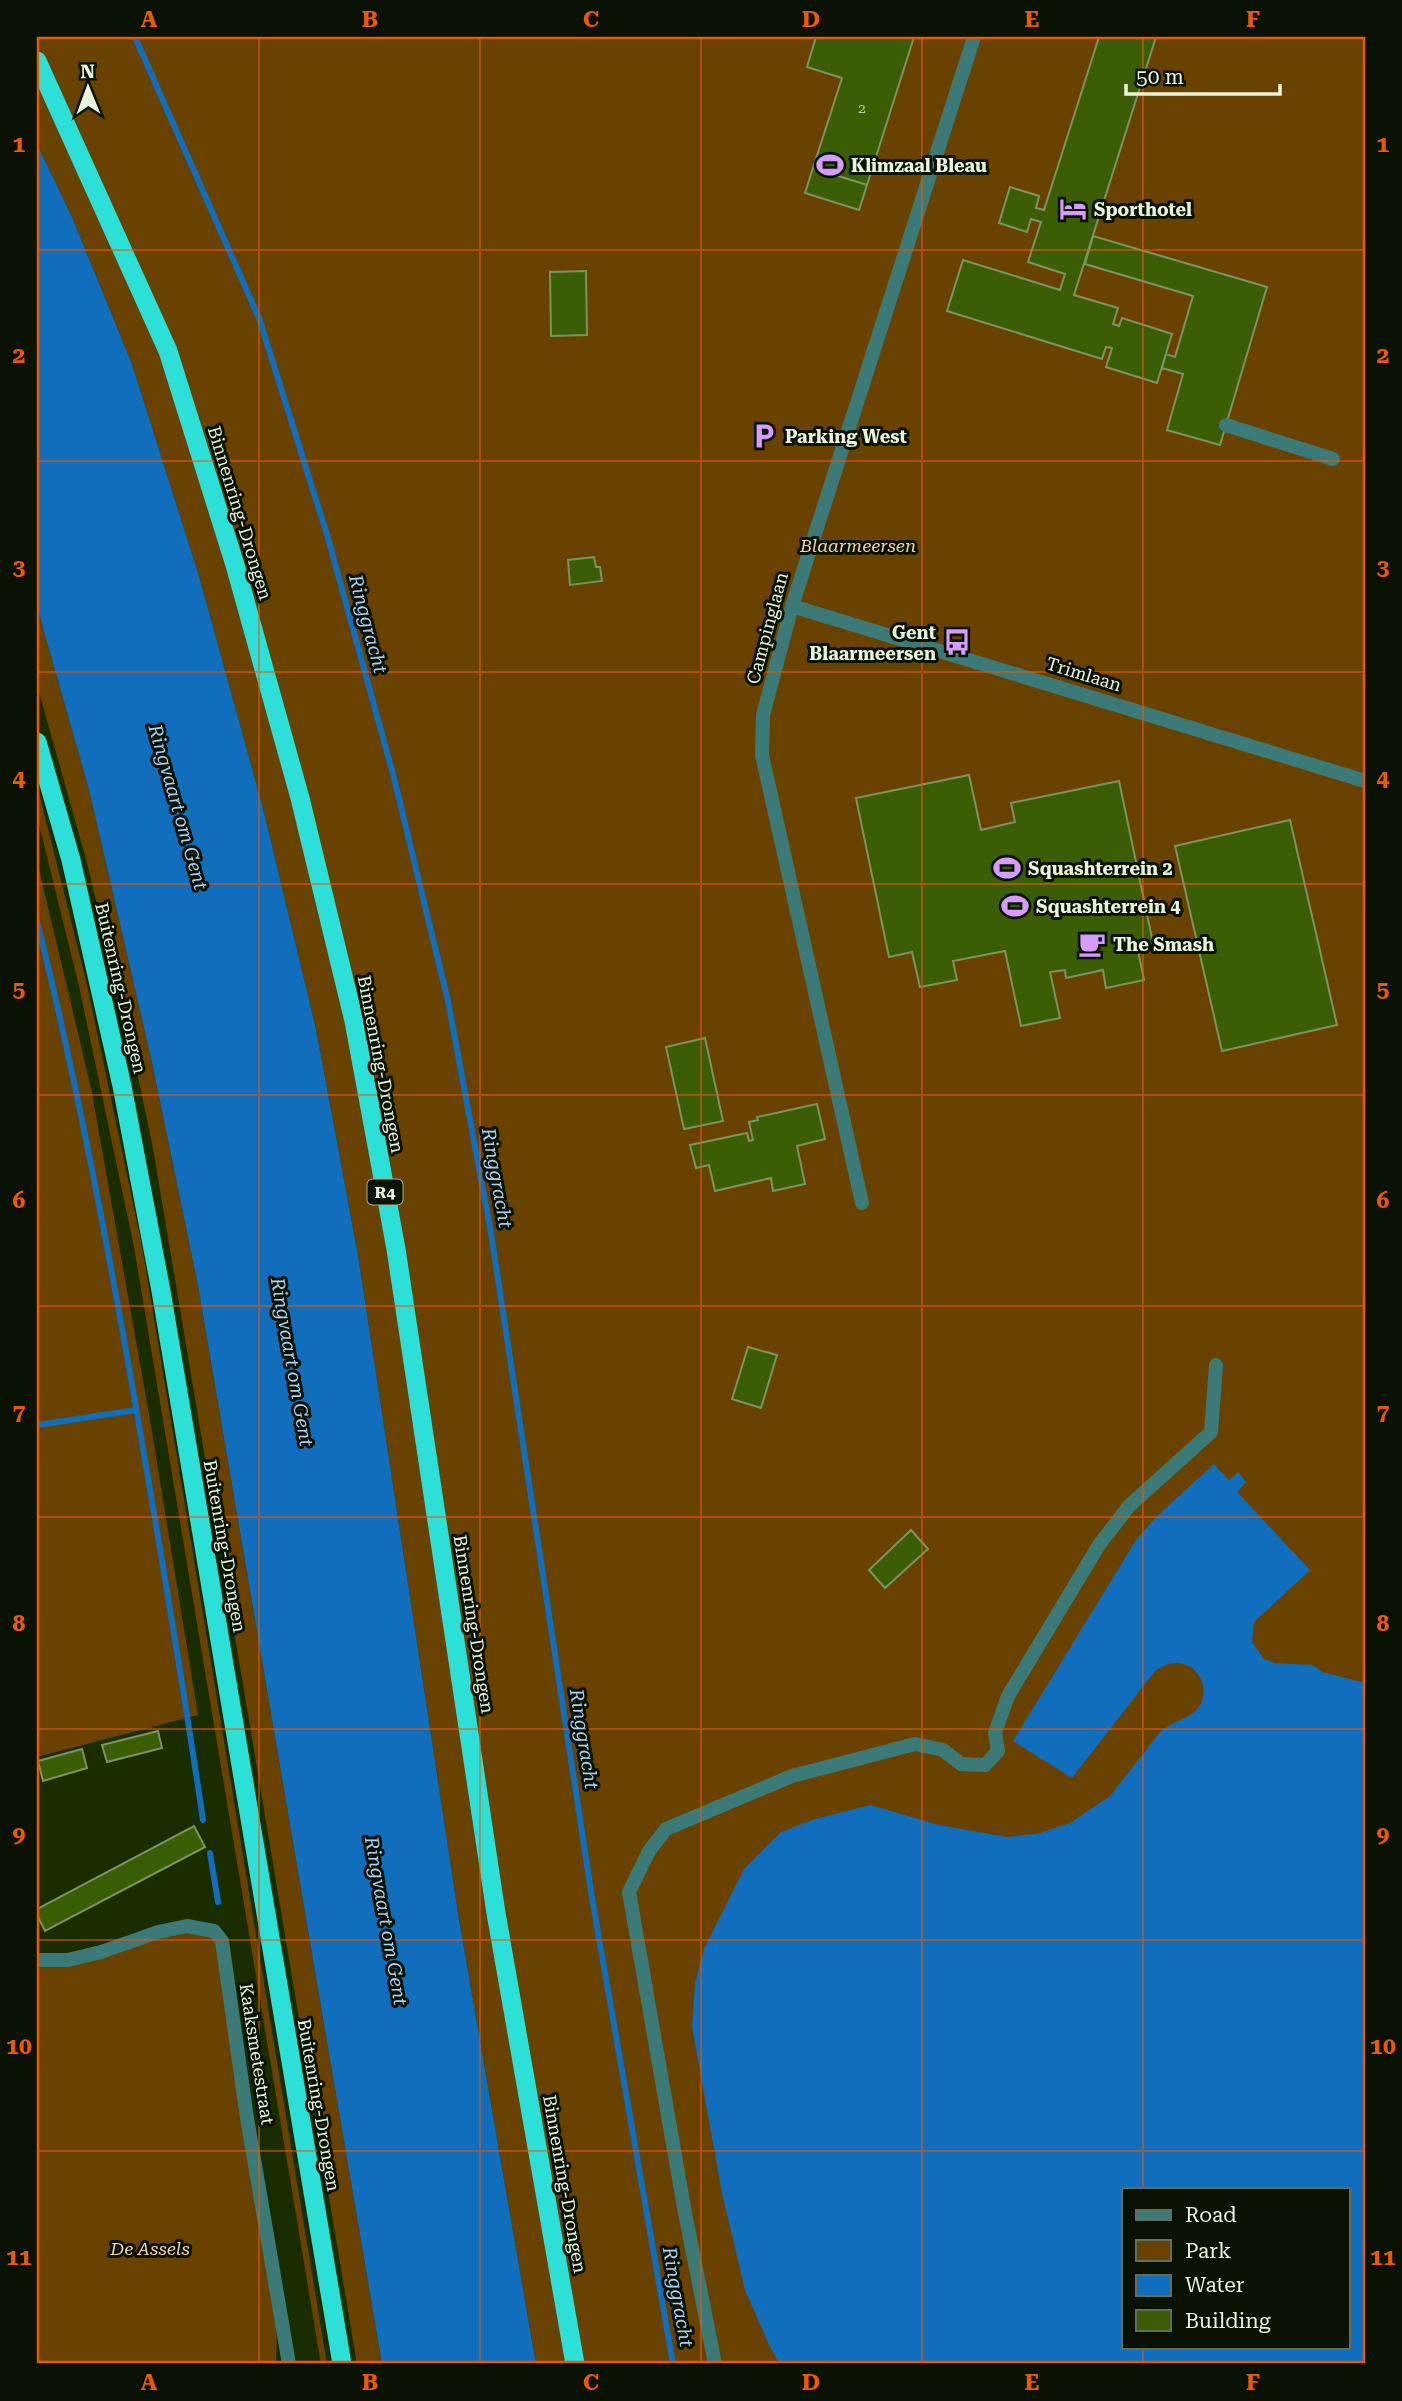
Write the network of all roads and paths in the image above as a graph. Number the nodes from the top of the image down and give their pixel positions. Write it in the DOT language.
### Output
graph roads {
  1 [pos="974,37"];
  2 [pos="37,61"];
  3 [pos="1226,425"];
  4 [pos="1333,459"];
  5 [pos="792,606"];
  6 [pos="37,742"];
  7 [pos="1365,781"];
  8 [pos="862,1203"];
  9 [pos="1216,1365"];
  10 [pos="37,1960"];
  11 [pos="289,2364"];
  12 [pos="342,2364"];
  13 [pos="575,2364"];
  14 [pos="715,2364"];
  1 -- 5 [label="street, Campinglaan"];
  2 -- 13 [label="highway, Binnenring-Drongen / R4"];
  3 -- 4 [label="street"];
  5 -- 7 [label="street, Trimlaan"];
  5 -- 8 [label="street, Campinglaan"];
  6 -- 12 [label="highway, Buitenring-Drongen"];
  9 -- 14 [label="street"];
  10 -- 11 [label="street, Kaaksmetestraat"];
}
